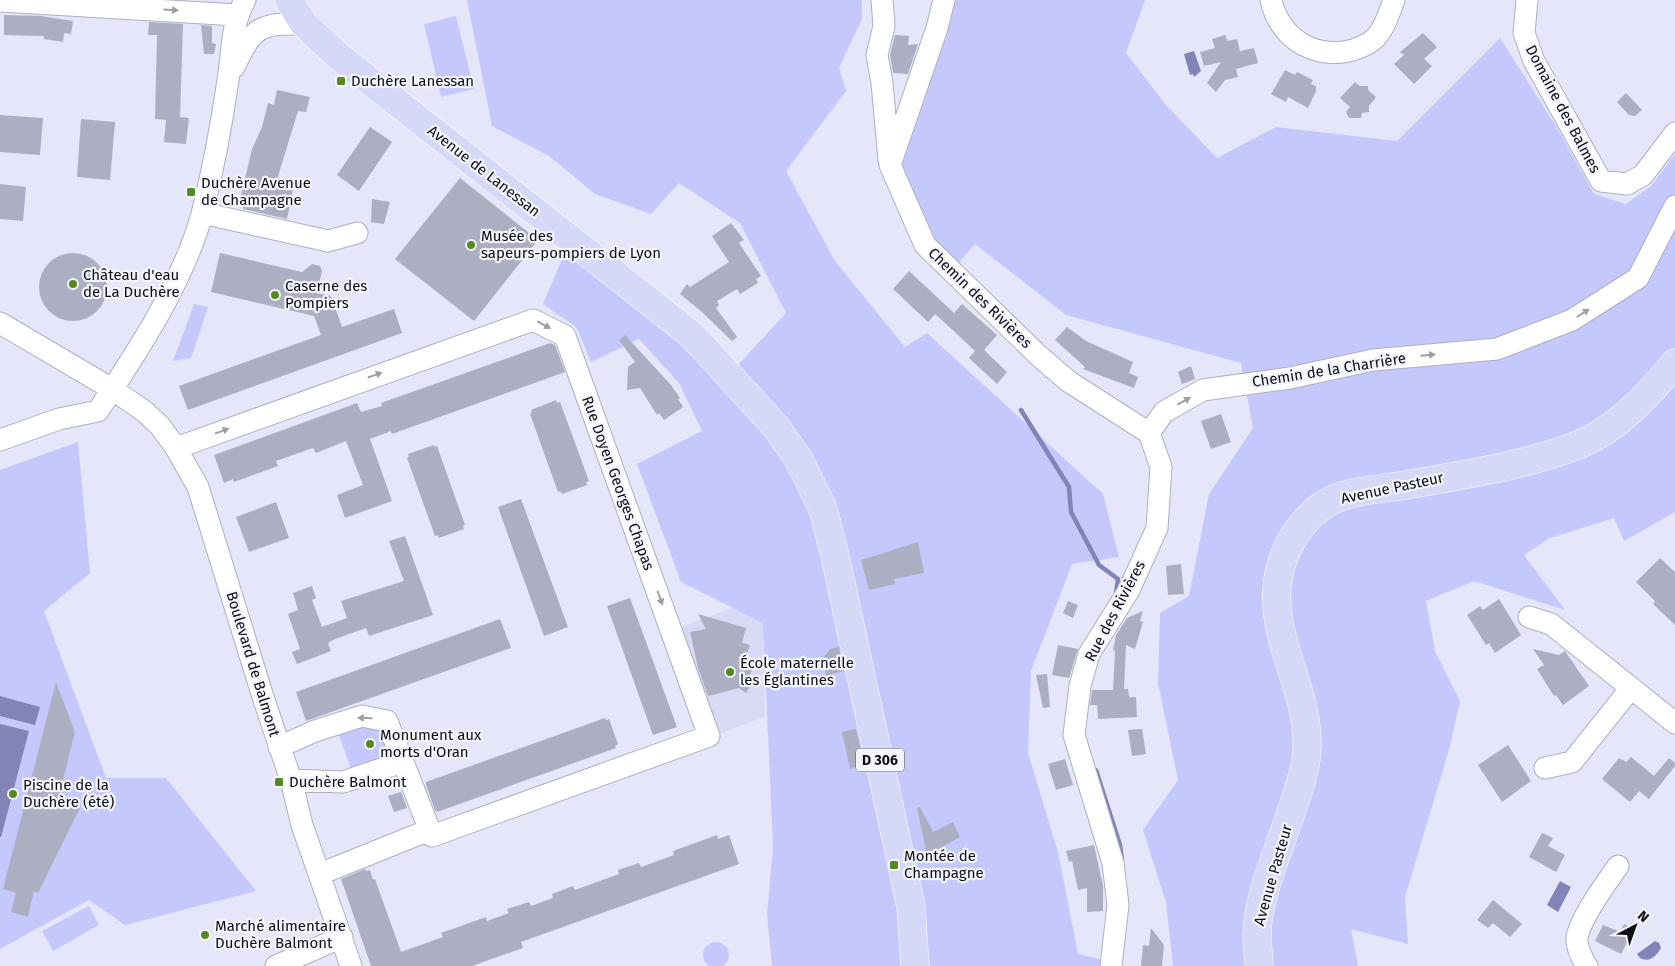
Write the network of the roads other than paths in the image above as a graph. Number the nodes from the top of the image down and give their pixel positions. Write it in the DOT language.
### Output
graph roads {
  1 [pos="289,0"];
  2 [pos="882,0"];
  3 [pos="944,0"];
  4 [pos="1271,0"];
  5 [pos="1394,0"];
  6 [pos="1527,0"];
  7 [pos="0,1"];
  8 [pos="242,6"];
  9 [pos="302,12"];
  10 [pos="267,26"];
  11 [pos="229,79"];
  12 [pos="1675,133"];
  13 [pos="890,165"];
  14 [pos="1675,206"];
  15 [pos="202,213"];
  16 [pos="357,232"];
  17 [pos="0,323"];
  18 [pos="1675,364"];
  19 [pos="112,389"];
  20 [pos="1149,433"];
  21 [pos="0,440"];
  22 [pos="176,448"];
  23 [pos="1529,617"];
  24 [pos="1631,688"];
  25 [pos="1675,723"];
  26 [pos="280,747"];
  27 [pos="402,762"];
  28 [pos="1545,768"];
  29 [pos="291,780"];
  30 [pos="429,830"];
  31 [pos="1618,866"];
  32 [pos="320,874"];
  33 [pos="342,938"];
  34 [pos="276,966"];
  35 [pos="351,966"];
  36 [pos="915,966"];
  37 [pos="1111,966"];
  38 [pos="1259,966"];
  39 [pos="1588,966"];
  1 -- 9 [label="main road, Avenue de Lanessan / D 306"];
  2 -- 13 [label="street, Chemin des Rivières"];
  3 -- 13 [label="street"];
  4 -- 5 [label="street"];
  6 -- 12 [label="street, Domaine des Balmes"];
  7 -- 8 [label="street, one-way"];
  8 -- 10 [label="street"];
  8 -- 11 [label="street"];
  9 -- 10 [label="street"];
  9 -- 36 [label="main road, Avenue de Lanessan / D 306"];
  10 -- 11 [label="street"];
  11 -- 15 [label="street"];
  13 -- 20 [label="street, Chemin des Rivières"];
  20 -- 14 [label="street, Chemin de la Charrière, one-way"];
  15 -- 16 [label="street"];
  15 -- 19 [label="street"];
  17 -- 19 [label="street, Boulevard de Balmont"];
  18 -- 38 [label="main road, Avenue Pasteur"];
  19 -- 21 [label="street"];
  19 -- 22 [label="street, Boulevard de Balmont"];
  20 -- 37 [label="street, Rue des Rivières"];
  22 -- 26 [label="street, Boulevard de Balmont"];
  22 -- 30 [label="street, Rue Doyen Georges Chapas, one-way"];
  23 -- 24 [label="street"];
  24 -- 25 [label="street"];
  24 -- 28 [label="street"];
  27 -- 26 [label="street, one-way"];
  26 -- 29 [label="street, Boulevard de Balmont"];
  27 -- 29 [label="street"];
  27 -- 30 [label="street"];
  29 -- 32 [label="street, Boulevard de Balmont"];
  30 -- 32 [label="street, Rue Doyen Georges Chapas"];
  31 -- 39 [label="street"];
  32 -- 33 [label="street, Boulevard de Balmont"];
  33 -- 34 [label="street"];
  33 -- 35 [label="street, Boulevard de Balmont"];
}
